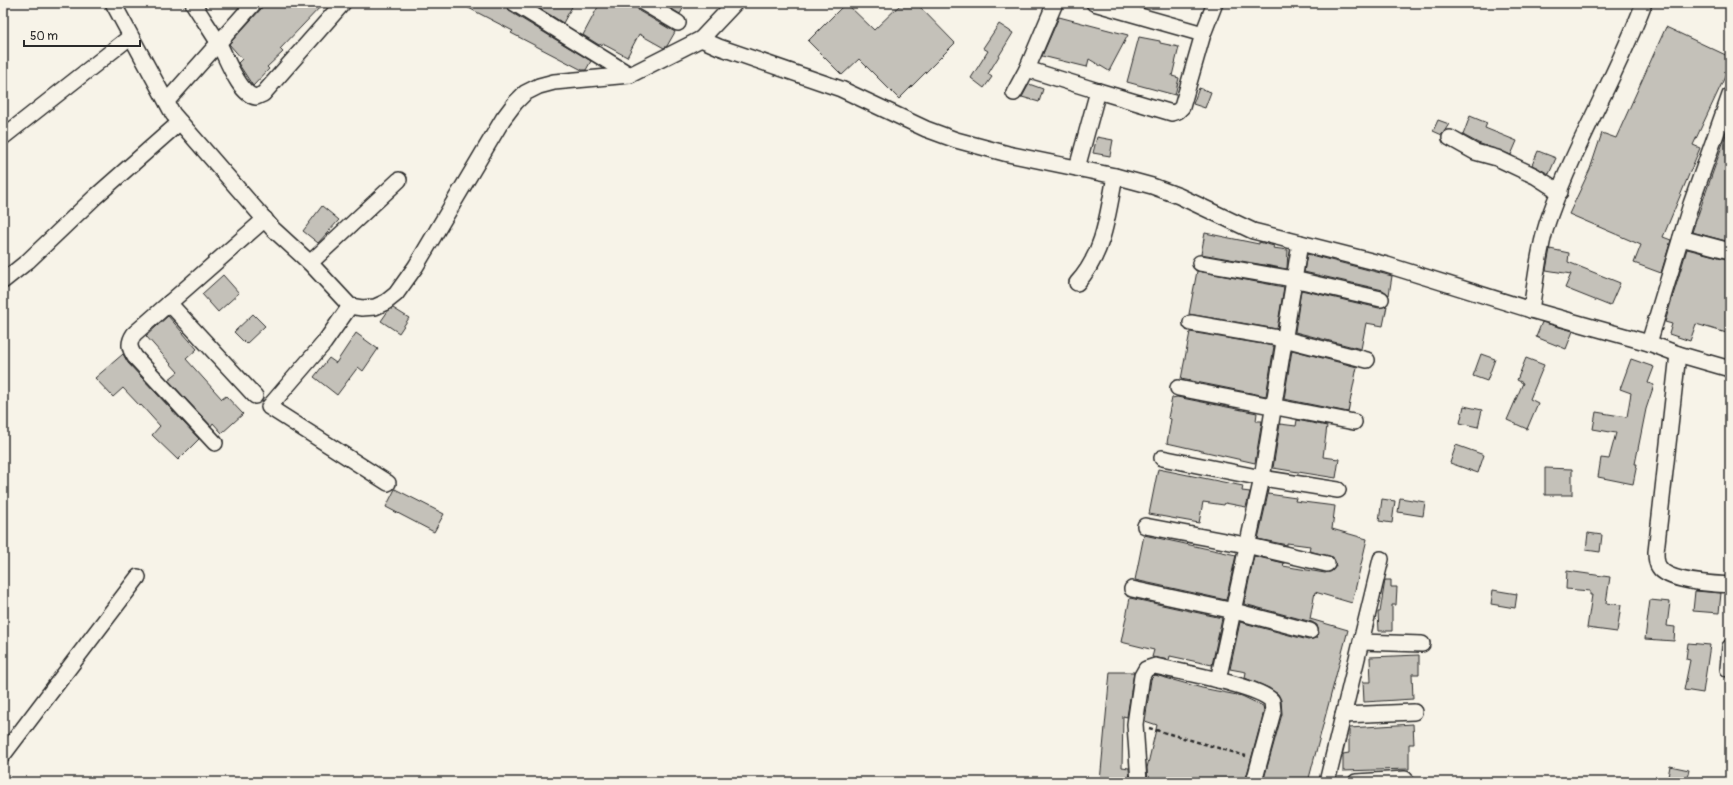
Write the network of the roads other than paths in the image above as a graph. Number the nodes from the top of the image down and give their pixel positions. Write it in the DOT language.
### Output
graph roads {
  1 [pos="113,3"];
  2 [pos="192,3"];
  3 [pos="254,3"];
  4 [pos="342,3"];
  5 [pos="514,3"];
  6 [pos="644,3"];
  7 [pos="735,3"];
  8 [pos="1055,3"];
  9 [pos="1094,3"];
  10 [pos="1215,3"];
  11 [pos="1644,3"];
  12 [pos="678,23"];
  13 [pos="1203,34"];
  14 [pos="130,37"];
  15 [pos="701,39"];
  16 [pos="218,43"];
  17 [pos="1027,69"];
  18 [pos="630,75"];
  19 [pos="1098,91"];
  20 [pos="1014,93"];
  21 [pos="1730,95"];
  22 [pos="167,101"];
  23 [pos="180,122"];
  24 [pos="3,137"];
  25 [pos="1450,138"];
  26 [pos="1077,168"];
  27 [pos="1115,176"];
  28 [pos="399,180"];
  29 [pos="1560,192"];
  30 [pos="265,219"];
  31 [pos="1681,238"];
  32 [pos="1300,243"];
  33 [pos="1730,251"];
  34 [pos="310,263"];
  35 [pos="1200,263"];
  36 [pos="1293,279"];
  37 [pos="3,281"];
  38 [pos="1077,283"];
  39 [pos="1381,299"];
  40 [pos="168,303"];
  41 [pos="350,306"];
  42 [pos="1531,310"];
  43 [pos="1191,323"];
  44 [pos="1284,339"];
  45 [pos="1649,343"];
  46 [pos="1678,354"];
  47 [pos="1367,360"];
  48 [pos="1730,368"];
  49 [pos="1178,388"];
  50 [pos="256,396"];
  51 [pos="1273,406"];
  52 [pos="1354,422"];
  53 [pos="215,444"];
  54 [pos="1162,458"];
  55 [pos="1262,478"];
  56 [pos="388,483"];
  57 [pos="1338,490"];
  58 [pos="1145,526"];
  59 [pos="1246,545"];
  60 [pos="1381,559"];
  61 [pos="1327,564"];
  62 [pos="138,577"];
  63 [pos="1730,585"];
  64 [pos="1132,588"];
  65 [pos="1234,611"];
  66 [pos="1310,631"];
  67 [pos="1361,642"];
  68 [pos="1422,644"];
  69 [pos="1730,647"];
  70 [pos="1728,669"];
  71 [pos="1218,680"];
  72 [pos="1414,712"];
  73 [pos="1343,715"];
  74 [pos="3,755"];
  75 [pos="1405,780"];
  76 [pos="1139,782"];
  77 [pos="1254,782"];
  78 [pos="1327,782"];
  79 [pos="1356,782"];
  1 -- 14 [label="street"];
  2 -- 16 [label="street"];
  3 -- 16 [label="street"];
  4 -- 16 [label="street"];
  5 -- 18 [label="street"];
  6 -- 12 [label="street"];
  7 -- 15 [label="street"];
  8 -- 17 [label="street"];
  9 -- 13 [label="street"];
  10 -- 13 [label="street"];
  11 -- 29 [label="street"];
  13 -- 19 [label="street"];
  14 -- 22 [label="street"];
  14 -- 24 [label="street"];
  15 -- 18 [label="street"];
  15 -- 26 [label="street"];
  16 -- 22 [label="street"];
  17 -- 19 [label="street"];
  17 -- 20 [label="street"];
  18 -- 41 [label="street"];
  19 -- 26 [label="street"];
  21 -- 31 [label="street"];
  22 -- 23 [label="street"];
  23 -- 30 [label="street"];
  23 -- 37 [label="street"];
  25 -- 29 [label="street"];
  26 -- 27 [label="street"];
  27 -- 32 [label="street"];
  27 -- 38 [label="street"];
  28 -- 34 [label="street"];
  29 -- 42 [label="street"];
  30 -- 34 [label="street"];
  30 -- 40 [label="street"];
  31 -- 33 [label="street"];
  31 -- 45 [label="street"];
  32 -- 36 [label="street"];
  32 -- 42 [label="street"];
  34 -- 41 [label="street"];
  35 -- 36 [label="street"];
  36 -- 39 [label="street"];
  36 -- 44 [label="street"];
  40 -- 50 [label="street"];
  40 -- 53 [label="street"];
  41 -- 56 [label="street"];
  42 -- 45 [label="street"];
  43 -- 44 [label="street"];
  44 -- 47 [label="street"];
  44 -- 51 [label="street"];
  45 -- 46 [label="street"];
  46 -- 48 [label="street"];
  46 -- 63 [label="street"];
  49 -- 51 [label="street"];
  51 -- 52 [label="street"];
  51 -- 55 [label="street"];
  54 -- 55 [label="street"];
  55 -- 57 [label="street"];
  55 -- 59 [label="street"];
  58 -- 59 [label="street"];
  59 -- 61 [label="street"];
  59 -- 65 [label="street"];
  60 -- 67 [label="street"];
  62 -- 74 [label="street"];
  64 -- 65 [label="street"];
  65 -- 66 [label="street"];
  65 -- 71 [label="street"];
  67 -- 68 [label="street"];
  67 -- 73 [label="street"];
  69 -- 70 [label="street"];
  71 -- 76 [label="street"];
  71 -- 77 [label="street"];
  72 -- 73 [label="street"];
  73 -- 78 [label="street"];
  75 -- 79 [label="street"];
}
